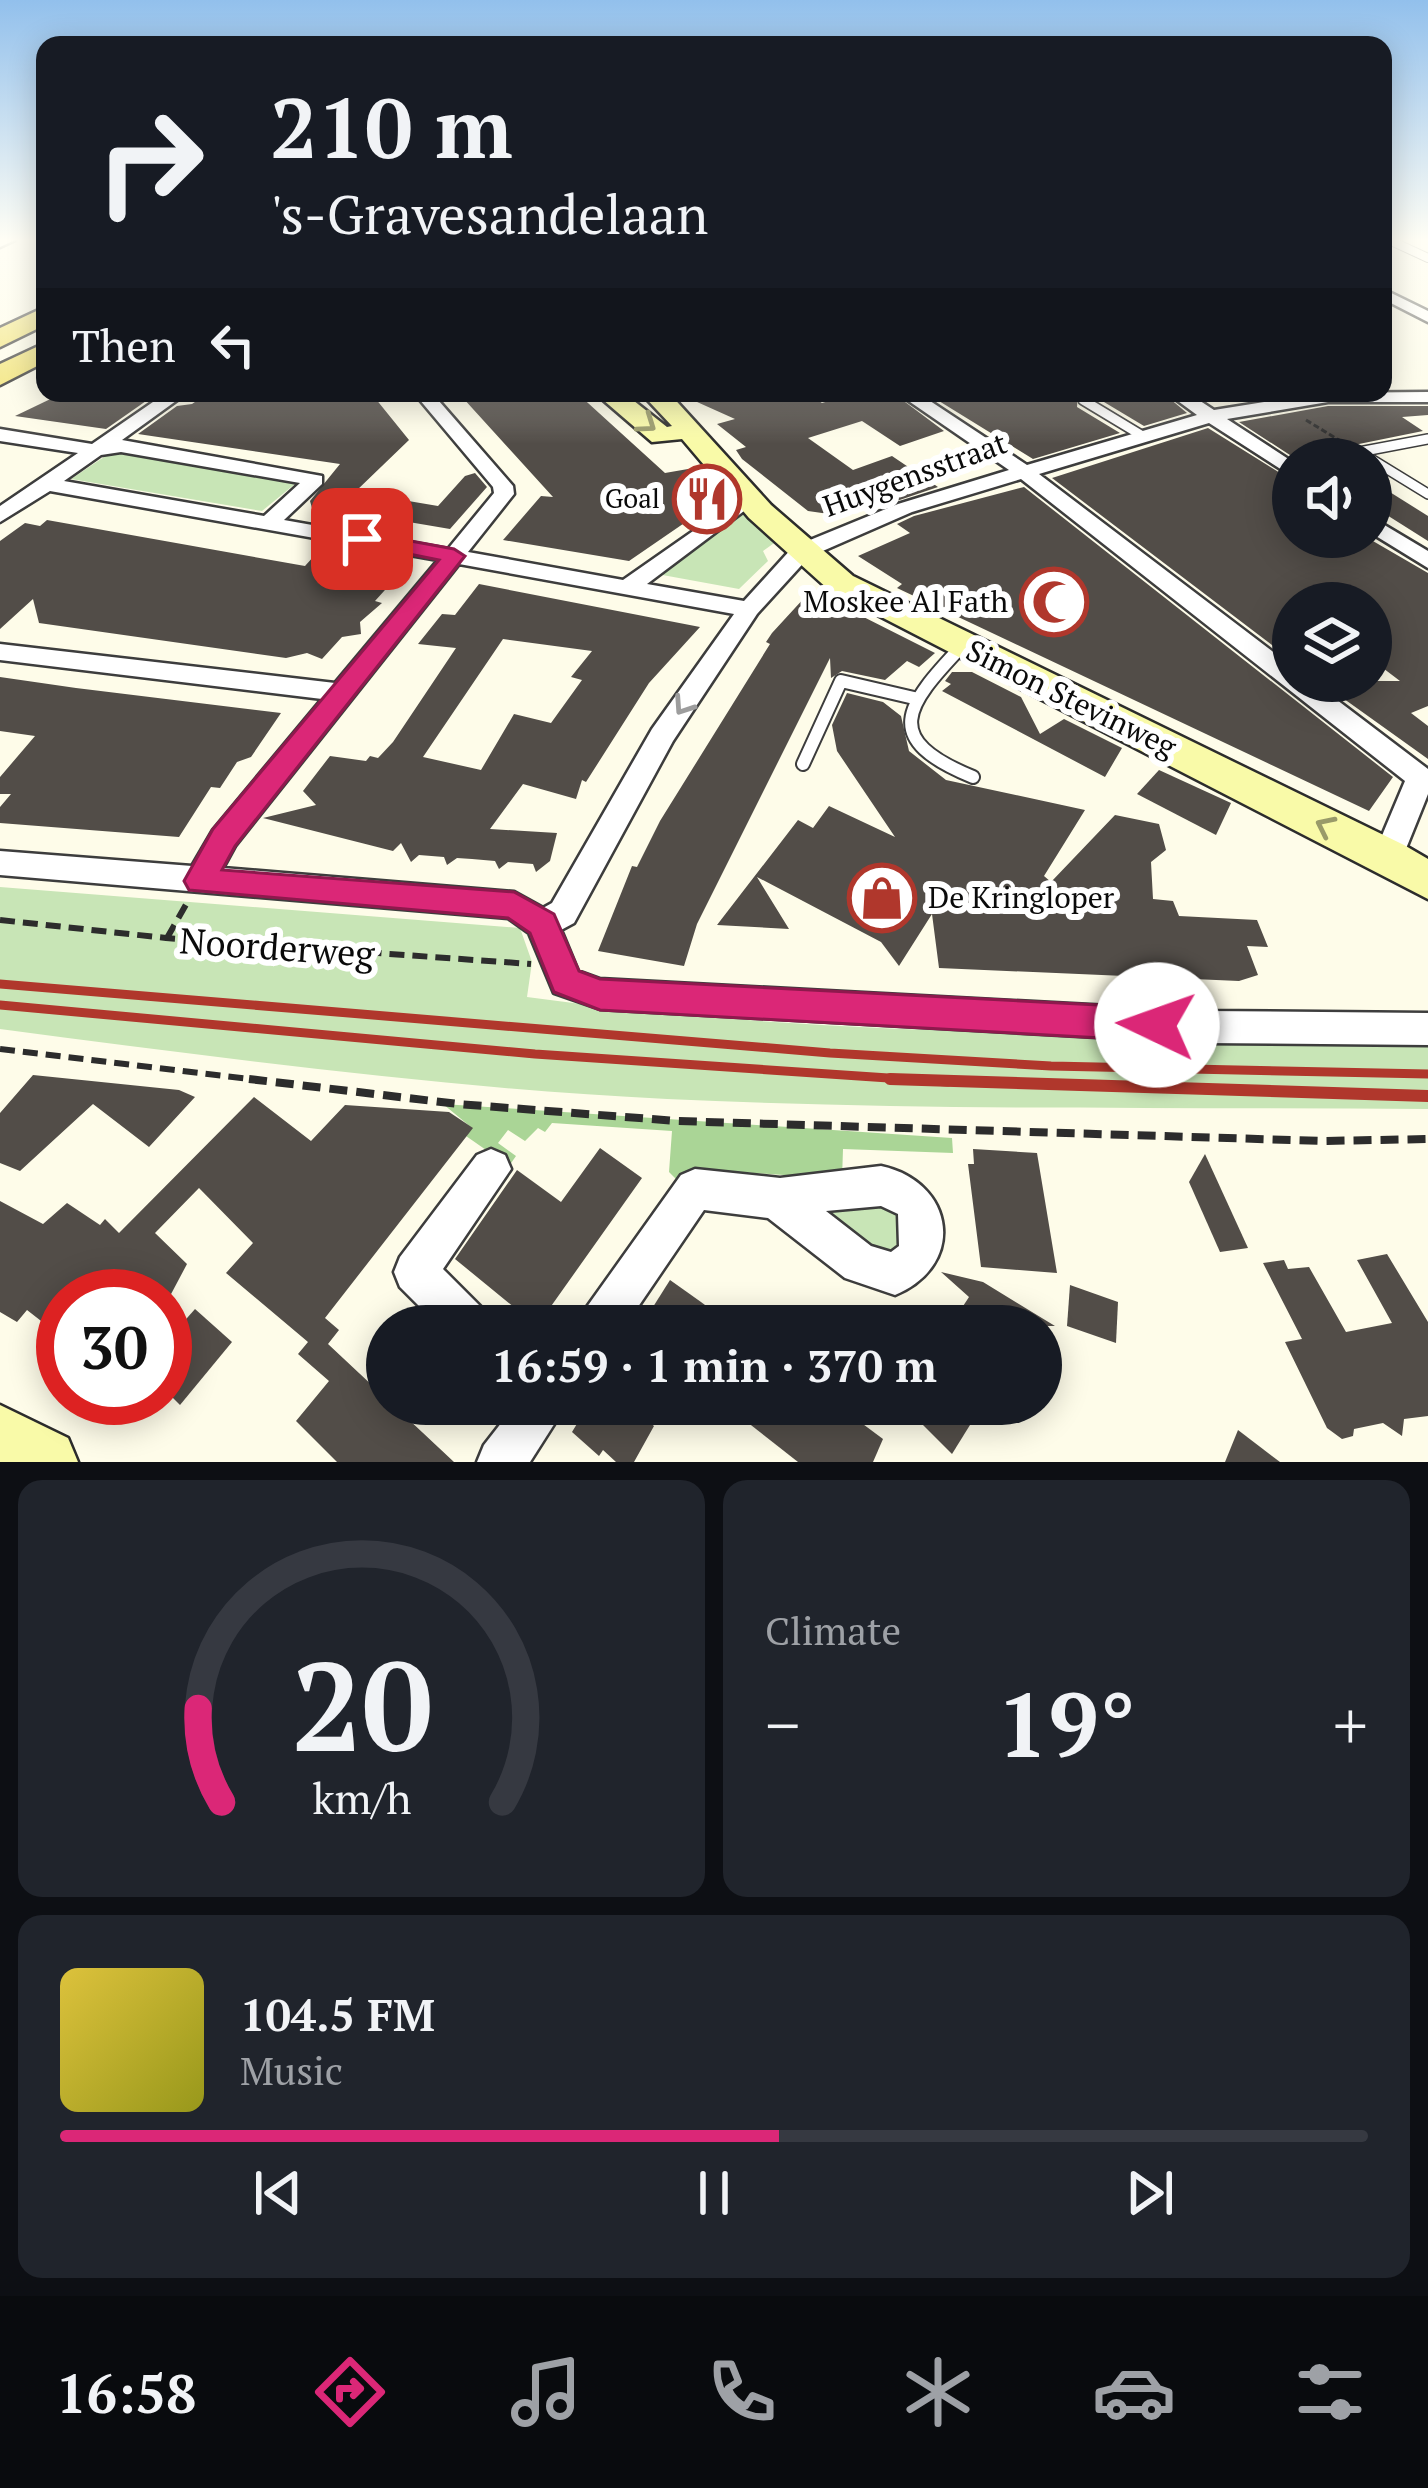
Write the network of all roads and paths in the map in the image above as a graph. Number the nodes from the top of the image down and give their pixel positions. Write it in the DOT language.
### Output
graph roads {
  1 [pos="36,320"];
  2 [pos="0,339"];
  3 [pos="36,355"];
  4 [pos="0,376"];
  5 [pos="1392,381"];
  6 [pos="1392,400"];
  7 [pos="165,402"];
  8 [pos="431,402"];
  9 [pos="619,402"];
  10 [pos="663,402"];
  11 [pos="920,402"];
  12 [pos="1086,402"];
  13 [pos="1190,402"];
  14 [pos="1270,402"];
  15 [pos="1281,402"];
  16 [pos="1425,402"];
  17 [pos="1212,416"];
  18 [pos="691,429"];
  19 [pos="0,435"];
  20 [pos="1141,435"];
  21 [pos="1337,438"];
  22 [pos="1428,439"];
  23 [pos="95,450"];
  24 [pos="1392,450"];
  25 [pos="1272,457"];
  26 [pos="1023,471"];
  27 [pos="1392,472"];
  28 [pos="46,484"];
  29 [pos="1428,494"];
  30 [pos="749,498"];
  31 [pos="0,516"];
  32 [pos="270,522"];
  33 [pos="1392,538"];
  34 [pos="801,552"];
  35 [pos="454,556"];
  36 [pos="1428,561"];
  37 [pos="629,586"];
  38 [pos="749,609"];
  39 [pos="962,646"];
  40 [pos="0,652"];
  41 [pos="1272,663"];
  42 [pos="342,693"];
  43 [pos="914,698"];
  44 [pos="1322,702"];
  45 [pos="803,764"];
  46 [pos="974,777"];
  47 [pos="1388,857"];
  48 [pos="0,863"];
  49 [pos="200,881"];
  50 [pos="1428,881"];
  51 [pos="0,920"];
  52 [pos="166,938"];
  53 [pos="548,941"];
  54 [pos="1426,1021"];
  55 [pos="0,1049"];
  56 [pos="1428,1139"];
  57 [pos="491,1169"];
  58 [pos="776,1198"];
  59 [pos="449,1305"];
  60 [pos="614,1305"];
  61 [pos="528,1425"];
  62 [pos="0,1439"];
  63 [pos="44,1462"];
  64 [pos="500,1462"];
  1 -- 2 [label="main road"];
  3 -- 4 [label="main road"];
  5 -- 16 [label="street"];
  6 -- 16 [label="street, Huygensstraat"];
  7 -- 23 [label="street"];
  8 -- 35 [label="street"];
  9 -- 18 [label="street, one-way"];
  10 -- 18 [label="street, Simon Stevinweg"];
  11 -- 26 [label="street"];
  12 -- 20 [label="lane"];
  13 -- 17 [label="street"];
  14 -- 17 [label="street, Huygensstraat"];
  15 -- 21 [label="path"];
  17 -- 20 [label="street, Huygensstraat"];
  17 -- 25 [label="street"];
  18 -- 30 [label="street, Simon Stevinweg"];
  19 -- 23 [label="street"];
  20 -- 26 [label="street, Huygensstraat"];
  22 -- 24 [label="lane"];
  23 -- 28 [label="street"];
  23 -- 32 [label="street"];
  26 -- 34 [label="street, Huygensstraat"];
  26 -- 41 [label="street"];
  27 -- 29 [label="lane"];
  28 -- 31 [label="street"];
  28 -- 32 [label="street"];
  30 -- 34 [label="street, Simon Stevinweg"];
  30 -- 37 [label="street"];
  32 -- 35 [label="street"];
  33 -- 36 [label="street"];
  34 -- 38 [label="street, Huygensstraat"];
  34 -- 39 [label="street, Simon Stevinweg"];
  35 -- 37 [label="street"];
  35 -- 42 [label="street"];
  37 -- 38 [label="street"];
  38 -- 53 [label="street, Huygensstraat, one-way"];
  39 -- 43 [label="lane"];
  47 -- 39 [label="street, Simon Stevinweg, one-way"];
  40 -- 42 [label="street"];
  42 -- 49 [label="street"];
  43 -- 45 [label="lane"];
  43 -- 46 [label="lane"];
  44 -- 47 [label="street"];
  47 -- 50 [label="street, Simon Stevinweg"];
  48 -- 49 [label="street, Noorderweg"];
  49 -- 52 [label="path"];
  49 -- 53 [label="street, Noorderweg"];
  51 -- 52 [label="path, Noorderweg"];
  52 -- 53 [label="path, Noorderweg"];
  53 -- 54 [label="street, Noorderweg"];
  55 -- 56 [label="path"];
  57 -- 59 [label="street"];
  58 -- 60 [label="street"];
  61 -- 64 [label="street"];
  62 -- 63 [label="street"];
}
